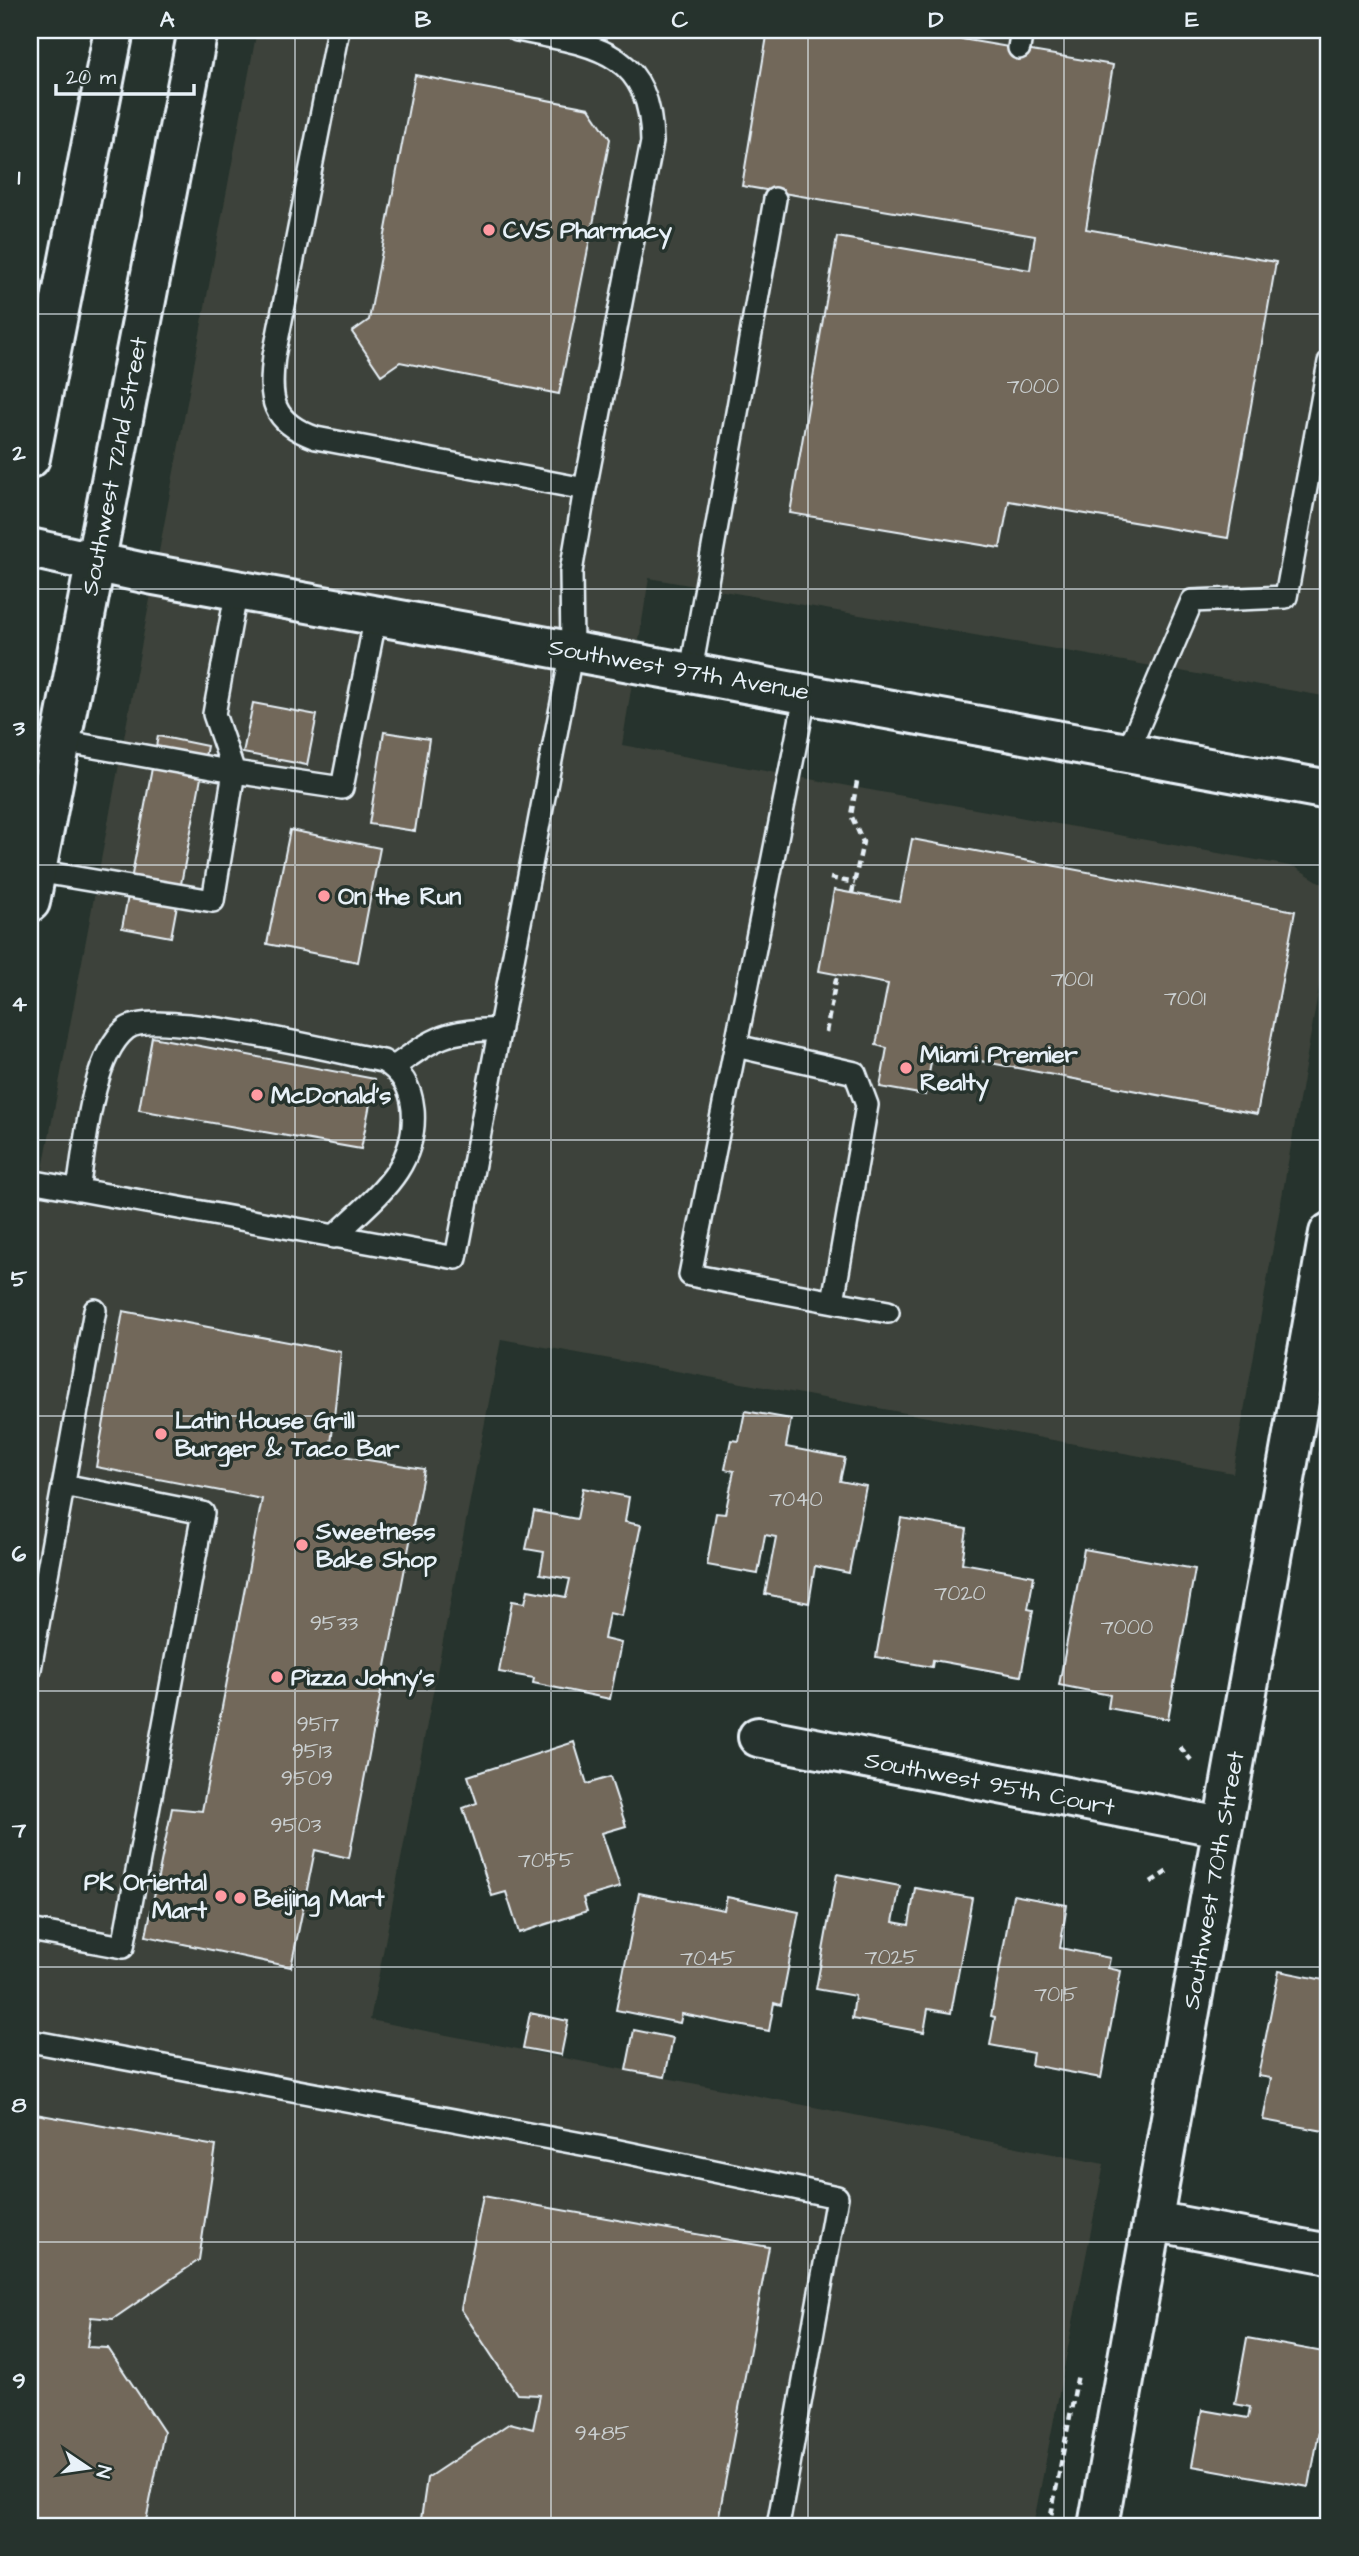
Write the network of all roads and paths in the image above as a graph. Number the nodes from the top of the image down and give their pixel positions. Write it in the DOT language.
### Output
graph roads {
  1 [pos="114,30"];
  2 [pos="198,30"];
  3 [pos="338,30"];
  4 [pos="517,30"];
  5 [pos="775,200"];
  6 [pos="1329,362"];
  7 [pos="30,458"];
  8 [pos="585,489"];
  9 [pos="30,548"];
  10 [pos="95,562"];
  11 [pos="237,589"];
  12 [pos="376,615"];
  13 [pos="572,650"];
  14 [pos="691,671"];
  15 [pos="806,692"];
  16 [pos="61,741"];
  17 [pos="1127,753"];
  18 [pos="234,772"];
  19 [pos="858,782"];
  20 [pos="1329,790"];
  21 [pos="831,878"];
  22 [pos="855,883"];
  23 [pos="33,887"];
  24 [pos="852,893"];
  25 [pos="837,974"];
  26 [pos="500,1029"];
  27 [pos="824,1044"];
  28 [pos="736,1046"];
  29 [pos="394,1067"];
  30 [pos="30,1181"];
  31 [pos="78,1190"];
  32 [pos="1329,1233"];
  33 [pos="334,1237"];
  34 [pos="834,1301"];
  35 [pos="95,1310"];
  36 [pos="888,1312"];
  37 [pos="63,1485"];
  38 [pos="30,1670"];
  39 [pos="758,1737"];
  40 [pos="1222,1828"];
  41 [pos="1172,1869"];
  42 [pos="1151,1882"];
  43 [pos="30,1930"];
  44 [pos="30,2041"];
  45 [pos="1153,2221"];
  46 [pos="1329,2253"];
  47 [pos="778,2526"];
  48 [pos="1098,2526"];
  1 -- 7 [label="street"];
  2 -- 10 [label="street, Southwest 72nd Street"];
  3 -- 8 [label="lane"];
  4 -- 8 [label="lane"];
  5 -- 14 [label="lane"];
  6 -- 17 [label="lane"];
  8 -- 13 [label="lane"];
  9 -- 10 [label="street, Southwest 97th Avenue"];
  10 -- 11 [label="street, Southwest 97th Avenue"];
  10 -- 16 [label="street, Southwest 72nd Street"];
  11 -- 12 [label="street, Southwest 97th Avenue"];
  11 -- 18 [label="lane"];
  12 -- 13 [label="street, Southwest 97th Avenue"];
  12 -- 18 [label="lane"];
  13 -- 14 [label="street, Southwest 97th Avenue"];
  13 -- 26 [label="lane"];
  14 -- 15 [label="street, Southwest 97th Avenue"];
  15 -- 17 [label="street, Southwest 97th Avenue"];
  15 -- 28 [label="lane"];
  16 -- 18 [label="lane"];
  16 -- 23 [label="street, Southwest 72nd Street"];
  17 -- 20 [label="street, Southwest 97th Avenue"];
  18 -- 23 [label="lane"];
  19 -- 22 [label="path"];
  21 -- 22 [label="path"];
  22 -- 24 [label="path"];
  25 -- 27 [label="path"];
  26 -- 29 [label="lane"];
  26 -- 33 [label="lane"];
  28 -- 34 [label="lane"];
  28 -- 34 [label="lane"];
  29 -- 31 [label="lane"];
  29 -- 33 [label="lane"];
  30 -- 31 [label="lane"];
  31 -- 33 [label="lane"];
  32 -- 40 [label="street, Southwest 70th Street"];
  34 -- 36 [label="lane"];
  35 -- 37 [label="lane"];
  37 -- 38 [label="lane"];
  37 -- 43 [label="lane"];
  39 -- 40 [label="street, Southwest 95th Court"];
  40 -- 45 [label="street, Southwest 70th Street"];
  41 -- 42 [label="path"];
  44 -- 47 [label="lane"];
  45 -- 46 [label="street"];
  45 -- 48 [label="street, Southwest 70th Street"];
}
